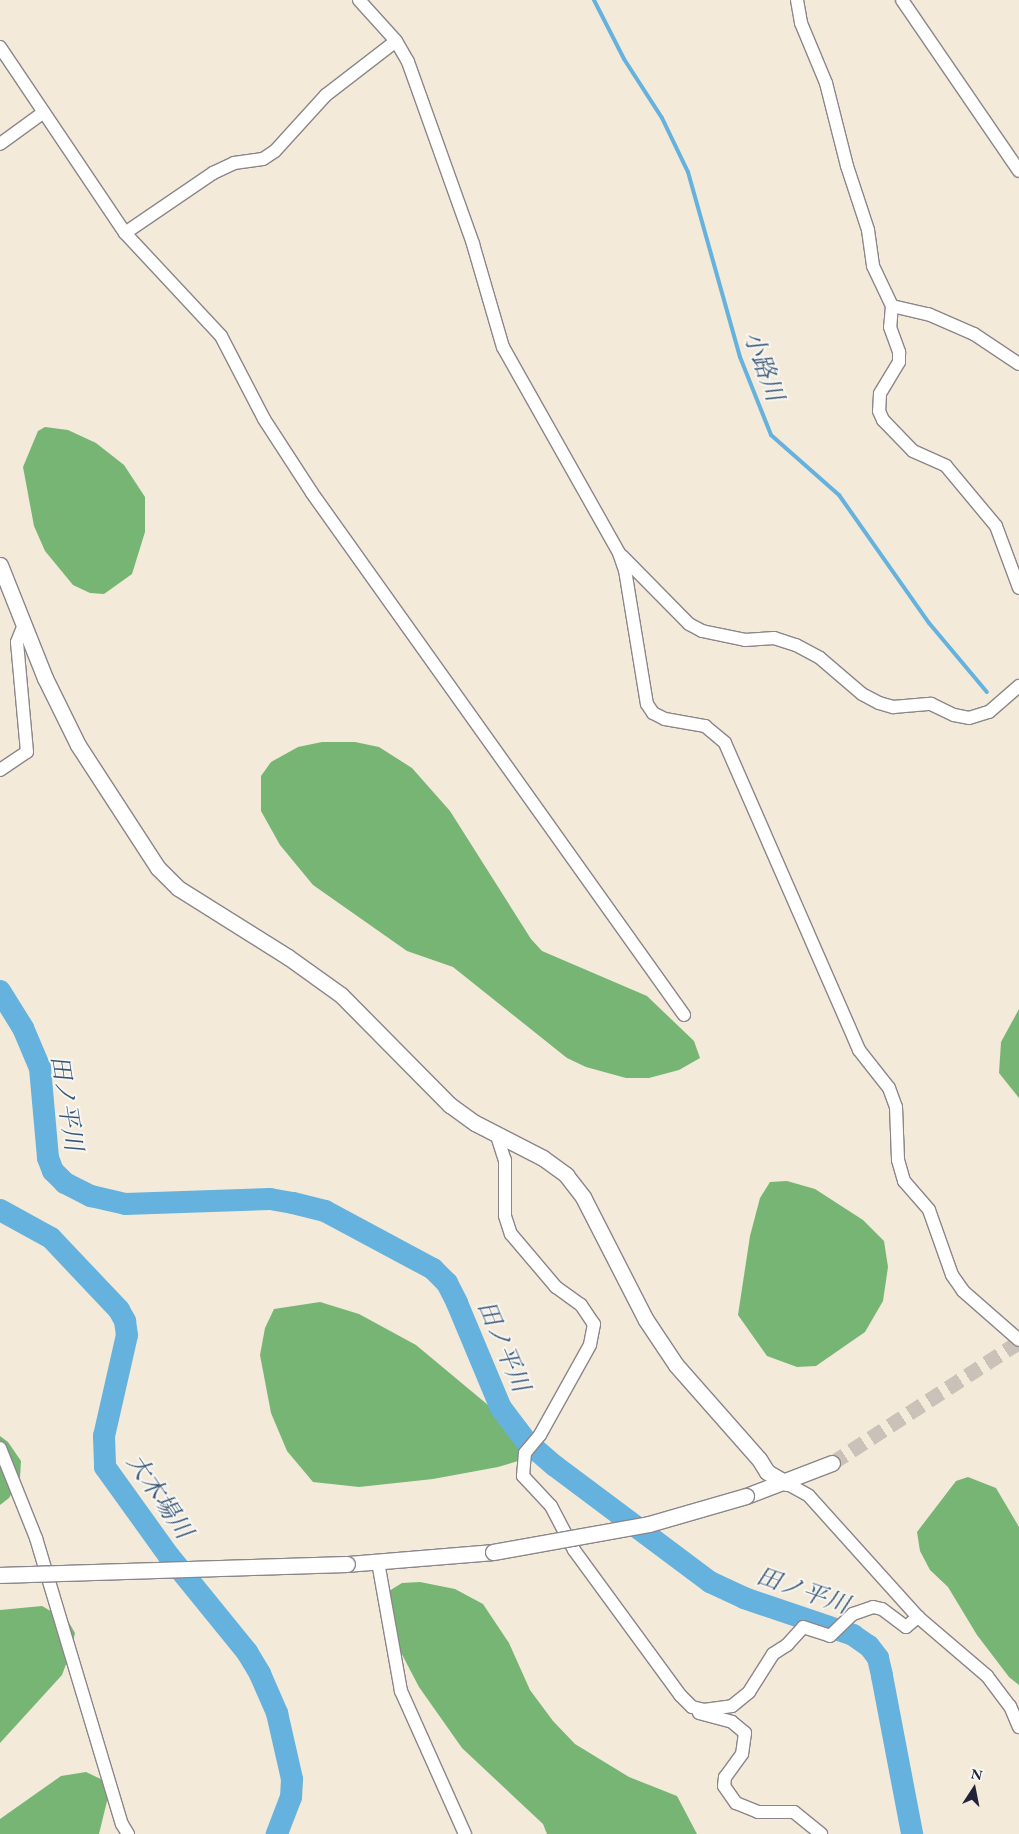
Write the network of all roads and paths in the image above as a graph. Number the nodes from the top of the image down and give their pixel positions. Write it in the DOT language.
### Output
graph roads {
  1 [pos="359,0"];
  2 [pos="796,0"];
  3 [pos="902,0"];
  4 [pos="396,41"];
  5 [pos="0,47"];
  6 [pos="44,112"];
  7 [pos="0,144"];
  8 [pos="1019,171"];
  9 [pos="125,233"];
  10 [pos="892,306"];
  11 [pos="1019,364"];
  12 [pos="619,553"];
  13 [pos="0,565"];
  14 [pos="1019,588"];
  15 [pos="24,625"];
  16 [pos="1018,690"];
  17 [pos="0,770"];
  18 [pos="684,1014"];
  19 [pos="497,1136"];
  20 [pos="1019,1340"];
  21 [pos="0,1448"];
  22 [pos="832,1463"];
  23 [pos="786,1483"];
  24 [pos="378,1562"];
  25 [pos="0,1575"];
  26 [pos="918,1617"];
  27 [pos="692,1707"];
  28 [pos="1019,1727"];
  29 [pos="128,1834"];
  30 [pos="465,1834"];
  31 [pos="821,1834"];
  1 -- 4 [label="street"];
  2 -- 10 [label="street"];
  3 -- 8 [label="street"];
  4 -- 9 [label="street"];
  4 -- 12 [label="street"];
  5 -- 6 [label="street"];
  6 -- 7 [label="street"];
  6 -- 9 [label="street"];
  9 -- 18 [label="street"];
  10 -- 11 [label="street"];
  10 -- 14 [label="street"];
  12 -- 16 [label="street"];
  12 -- 20 [label="street"];
  13 -- 15 [label="street"];
  15 -- 17 [label="street"];
  15 -- 19 [label="street"];
  19 -- 23 [label="street"];
  19 -- 27 [label="street"];
  21 -- 29 [label="street"];
  22 -- 23 [label="street"];
  23 -- 24 [label="street, bridge"];
  23 -- 26 [label="street"];
  24 -- 25 [label="street, bridge"];
  24 -- 30 [label="street"];
  26 -- 27 [label="street"];
  26 -- 28 [label="street"];
  27 -- 31 [label="street"];
}
